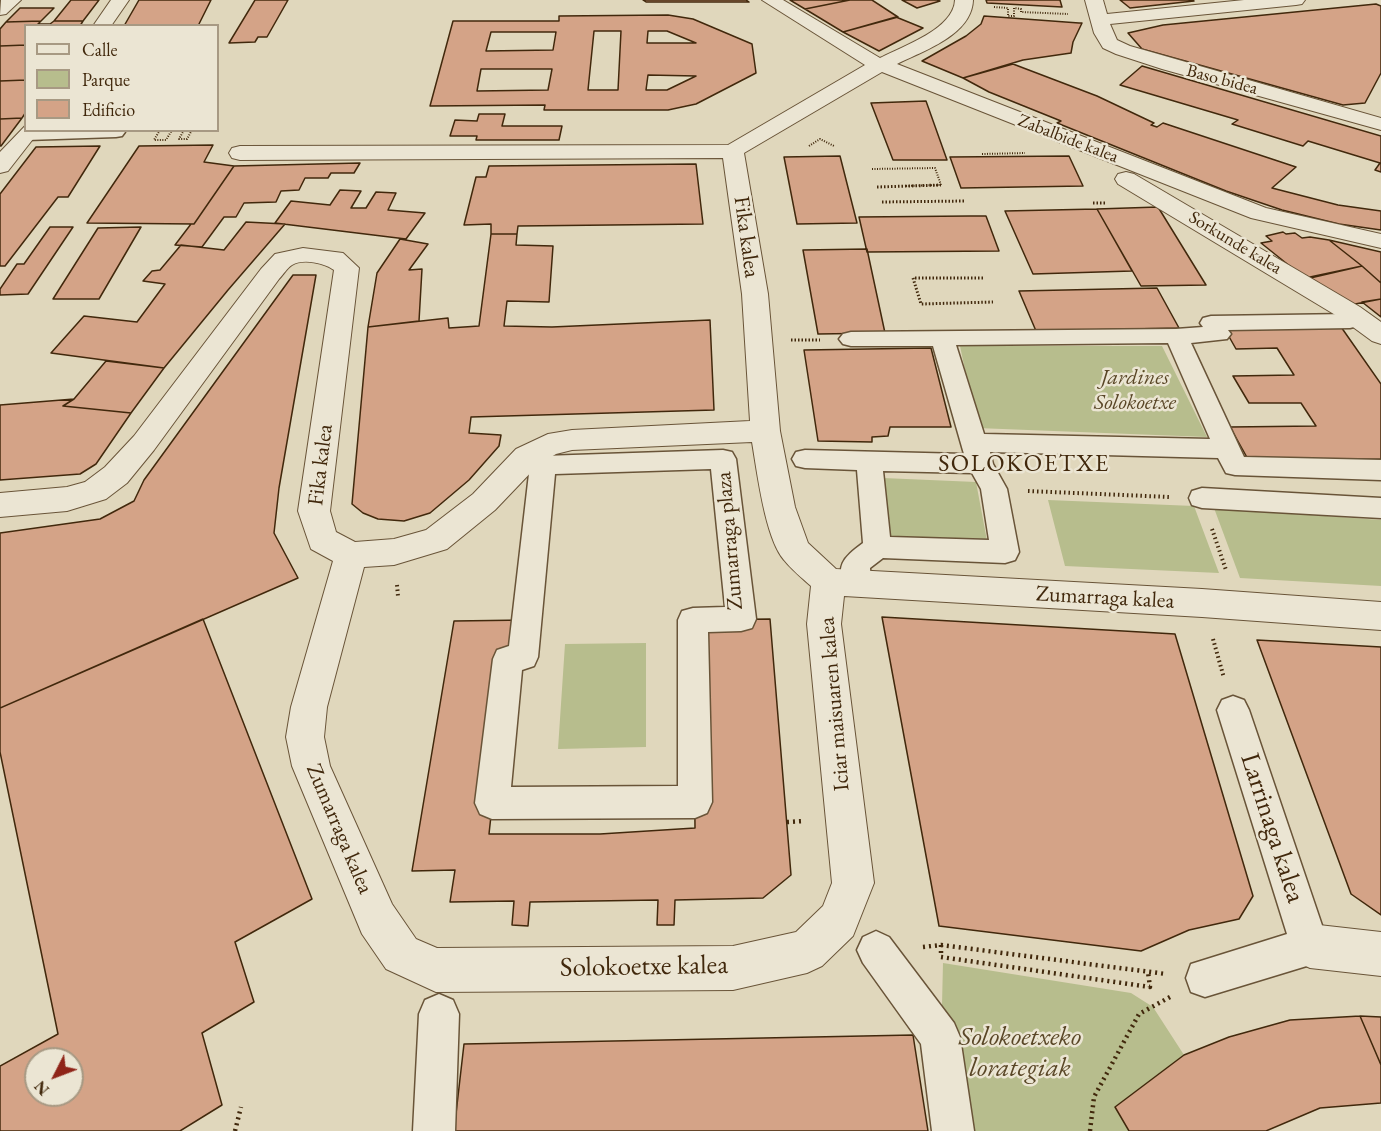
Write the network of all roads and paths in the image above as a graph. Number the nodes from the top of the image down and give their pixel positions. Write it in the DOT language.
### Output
graph roads {
  1 [pos="12,0"];
  2 [pos="120,0"];
  3 [pos="771,0"];
  4 [pos="964,0"];
  5 [pos="1094,0"];
  6 [pos="1296,0"];
  7 [pos="1069,6"];
  8 [pos="1003,7"];
  9 [pos="0,10"];
  10 [pos="1098,20"];
  11 [pos="103,24"];
  12 [pos="881,65"];
  13 [pos="1381,123"];
  14 [pos="116,132"];
  15 [pos="159,132"];
  16 [pos="171,132"];
  17 [pos="183,132"];
  18 [pos="191,132"];
  19 [pos="28,133"];
  20 [pos="809,146"];
  21 [pos="834,146"];
  22 [pos="1091,149"];
  23 [pos="227,152"];
  24 [pos="733,152"];
  25 [pos="0,166"];
  26 [pos="872,169"];
  27 [pos="877,187"];
  28 [pos="966,201"];
  29 [pos="882,202"];
  30 [pos="1381,241"];
  31 [pos="983,278"];
  32 [pos="993,302"];
  33 [pos="1350,321"];
  34 [pos="1381,335"];
  35 [pos="1176,336"];
  36 [pos="942,338"];
  37 [pos="851,339"];
  38 [pos="781,340"];
  39 [pos="823,340"];
  40 [pos="765,431"];
  41 [pos="1227,449"];
  42 [pos="977,453"];
  43 [pos="806,459"];
  44 [pos="869,460"];
  45 [pos="1268,468"];
  46 [pos="1381,470"];
  47 [pos="1021,490"];
  48 [pos="1381,490"];
  49 [pos="1202,498"];
  50 [pos="0,505"];
  51 [pos="1381,508"];
  52 [pos="877,547"];
  53 [pos="351,555"];
  54 [pos="1226,573"];
  55 [pos="842,582"];
  56 [pos="1381,616"];
  57 [pos="1213,636"];
  58 [pos="1233,710"];
  59 [pos="492,803"];
  60 [pos="811,821"];
  61 [pos="787,822"];
  62 [pos="838,921"];
  63 [pos="941,945"];
  64 [pos="1310,946"];
  65 [pos="876,950"];
  66 [pos="1381,954"];
  67 [pos="436,970"];
  68 [pos="1205,978"];
  69 [pos="439,1014"];
  70 [pos="242,1107"];
  71 [pos="235,1131"];
  72 [pos="434,1131"];
  73 [pos="953,1131"];
  74 [pos="1090,1131"];
  1 -- 9 [label="street"];
  2 -- 11 [label="street"];
  3 -- 12 [label="street, Zabalbide kalea"];
  4 -- 12 [label="street"];
  5 -- 10 [label="street, Baso bidea"];
  6 -- 10 [label="street"];
  7 -- 8 [label="path"];
  10 -- 13 [label="street, Baso bidea"];
  12 -- 22 [label="street, Zabalbide kalea"];
  12 -- 24 [label="street"];
  14 -- 19 [label="street"];
  15 -- 16 [label="path"];
  17 -- 18 [label="path"];
  19 -- 25 [label="street"];
  20 -- 21 [label="path"];
  22 -- 30 [label="street, Zabalbide kalea"];
  22 -- 34 [label="street, Sorkunde kalea"];
  23 -- 24 [label="street"];
  24 -- 40 [label="street, Fika kalea"];
  26 -- 27 [label="path"];
  28 -- 29 [label="path"];
  31 -- 32 [label="path"];
  33 -- 35 [label="street"];
  35 -- 36 [label="street"];
  35 -- 41 [label="street"];
  36 -- 37 [label="street"];
  36 -- 42 [label="street"];
  38 -- 39 [label="path"];
  40 -- 53 [label="street"];
  40 -- 55 [label="street"];
  41 -- 42 [label="street"];
  41 -- 45 [label="street"];
  42 -- 44 [label="street"];
  42 -- 52 [label="street"];
  43 -- 44 [label="street"];
  44 -- 52 [label="street"];
  45 -- 46 [label="street"];
  45 -- 48 [label="street"];
  47 -- 49 [label="path"];
  49 -- 51 [label="street"];
  49 -- 54 [label="path"];
  50 -- 53 [label="street, Fika kalea"];
  52 -- 55 [label="street"];
  53 -- 67 [label="street, Zumarraga kalea"];
  55 -- 56 [label="street, Zumarraga kalea"];
  55 -- 62 [label="street, Iciar maisuaren kalea"];
  57 -- 58 [label="path"];
  58 -- 64 [label="street, Larrinaga kalea"];
  59 -- 59 [label="street, Zumarraga plaza"];
  60 -- 61 [label="path"];
  62 -- 67 [label="street, Solokoetxe kalea"];
  63 -- 63 [label="path"];
  64 -- 66 [label="street"];
  64 -- 68 [label="street"];
  65 -- 73 [label="street"];
  68 -- 74 [label="path"];
  69 -- 72 [label="street"];
  70 -- 71 [label="path"];
}
